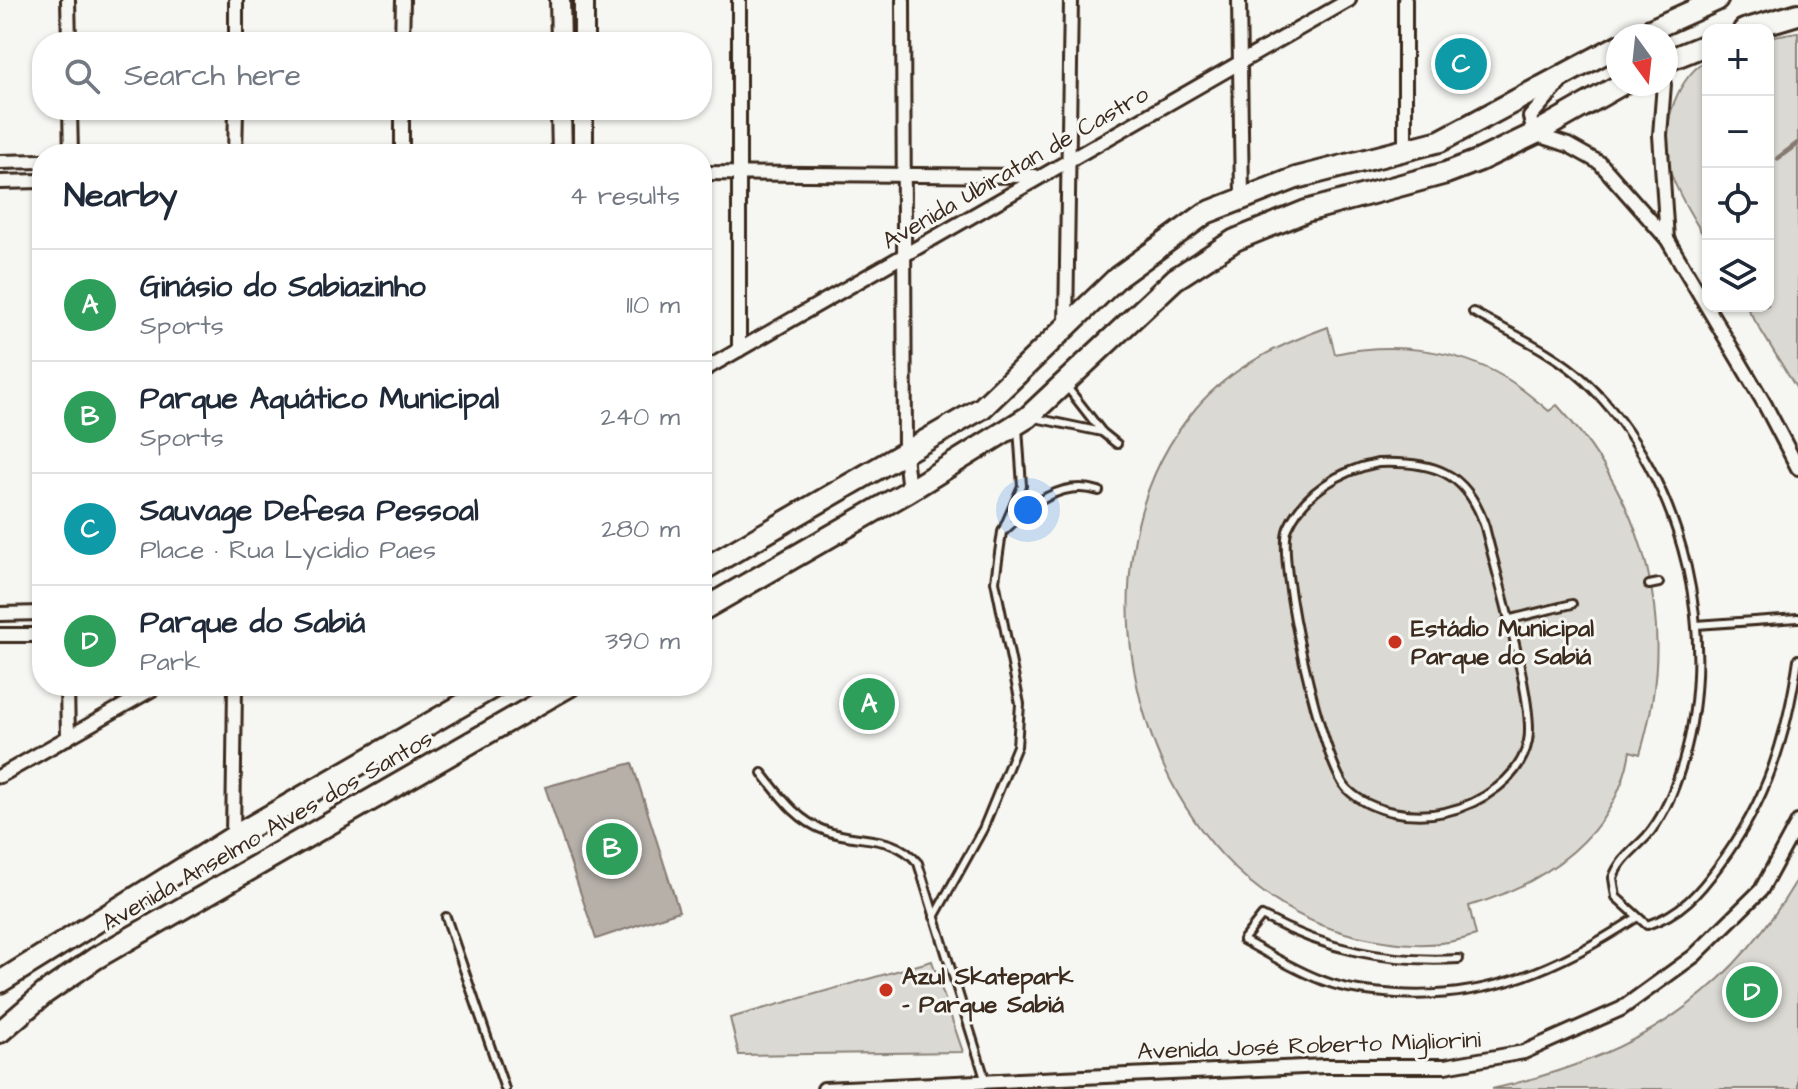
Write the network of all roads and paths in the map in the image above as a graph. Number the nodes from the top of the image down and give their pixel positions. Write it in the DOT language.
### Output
graph roads {
  1 [pos="68,0"];
  2 [pos="236,0"];
  3 [pos="403,0"];
  4 [pos="560,0"];
  5 [pos="584,0"];
  6 [pos="739,0"];
  7 [pos="903,0"];
  8 [pos="1071,0"];
  9 [pos="1239,0"];
  10 [pos="1349,0"];
  11 [pos="1405,0"];
  12 [pos="1717,0"];
  13 [pos="1798,14"];
  14 [pos="1664,24"];
  15 [pos="1764,24"];
  16 [pos="69,32"];
  17 [pos="236,32"];
  18 [pos="402,32"];
  19 [pos="561,32"];
  20 [pos="584,32"];
  21 [pos="1702,46"];
  22 [pos="1606,53"];
  23 [pos="1678,56"];
  24 [pos="1239,65"];
  25 [pos="1566,76"];
  26 [pos="1606,93"];
  27 [pos="1663,96"];
  28 [pos="70,120"];
  29 [pos="236,120"];
  30 [pos="402,120"];
  31 [pos="561,120"];
  32 [pos="583,120"];
  33 [pos="1534,134"];
  34 [pos="71,144"];
  35 [pos="235,144"];
  36 [pos="402,144"];
  37 [pos="562,144"];
  38 [pos="583,144"];
  39 [pos="1405,152"];
  40 [pos="1070,160"];
  41 [pos="32,161"];
  42 [pos="0,162"];
  43 [pos="712,173"];
  44 [pos="739,174"];
  45 [pos="903,176"];
  46 [pos="1036,176"];
  47 [pos="32,181"];
  48 [pos="0,182"];
  49 [pos="1242,196"];
  50 [pos="1667,239"];
  51 [pos="903,256"];
  52 [pos="1473,312"];
  53 [pos="1066,327"];
  54 [pos="739,350"];
  55 [pos="712,365"];
  56 [pos="1064,384"];
  57 [pos="1023,420"];
  58 [pos="1102,432"];
  59 [pos="1117,444"];
  60 [pos="905,455"];
  61 [pos="1798,468"];
  62 [pos="909,491"];
  63 [pos="1099,491"];
  64 [pos="1002,532"];
  65 [pos="712,564"];
  66 [pos="1659,583"];
  67 [pos="1649,585"];
  68 [pos="712,604"];
  69 [pos="1572,604"];
  70 [pos="32,613"];
  71 [pos="0,614"];
  72 [pos="1798,618"];
  73 [pos="1507,620"];
  74 [pos="1696,625"];
  75 [pos="0,635"];
  76 [pos="32,635"];
  77 [pos="1798,659"];
  78 [pos="67,696"];
  79 [pos="141,696"];
  80 [pos="235,696"];
  81 [pos="478,696"];
  82 [pos="552,696"];
  83 [pos="68,738"];
  84 [pos="762,773"];
  85 [pos="0,776"];
  86 [pos="1798,822"];
  87 [pos="233,837"];
  88 [pos="446,917"];
  89 [pos="934,917"];
  90 [pos="1636,918"];
  91 [pos="81,933"];
  92 [pos="96,958"];
  93 [pos="1459,959"];
  94 [pos="0,982"];
  95 [pos="0,1032"];
  96 [pos="986,1082"];
  97 [pos="505,1089"];
  98 [pos="824,1089"];
  1 -- 16 [label="street"];
  2 -- 17 [label="street"];
  3 -- 18 [label="street"];
  4 -- 19 [label="main road"];
  5 -- 20 [label="main road"];
  6 -- 44 [label="street"];
  7 -- 45 [label="street"];
  8 -- 40 [label="street"];
  9 -- 24 [label="street"];
  10 -- 24 [label="street, Avenida Ubiratan de Castro"];
  11 -- 39 [label="street"];
  12 -- 14 [label="main road"];
  13 -- 15 [label="main road"];
  21 -- 23 [label="main road"];
  22 -- 25 [label="main road"];
  24 -- 40 [label="street, Avenida Ubiratan de Castro"];
  24 -- 49 [label="street"];
  25 -- 33 [label="street"];
  25 -- 39 [label="main road"];
  26 -- 33 [label="main road"];
  27 -- 50 [label="street"];
  28 -- 34 [label="street"];
  29 -- 35 [label="street"];
  30 -- 36 [label="street"];
  31 -- 37 [label="main road"];
  32 -- 38 [label="main road"];
  33 -- 50 [label="street"];
  33 -- 56 [label="main road"];
  39 -- 49 [label="main road"];
  40 -- 46 [label="street, Avenida Ubiratan de Castro"];
  40 -- 53 [label="street"];
  41 -- 42 [label="street"];
  43 -- 44 [label="street"];
  44 -- 45 [label="street"];
  44 -- 54 [label="street"];
  45 -- 46 [label="street"];
  45 -- 51 [label="street"];
  46 -- 51 [label="street, Avenida Ubiratan de Castro"];
  47 -- 48 [label="street"];
  49 -- 53 [label="main road"];
  50 -- 61 [label="street"];
  51 -- 54 [label="street, Avenida Ubiratan de Castro"];
  51 -- 60 [label="street"];
  52 -- 74 [label="lane"];
  53 -- 60 [label="main road"];
  54 -- 55 [label="street, Avenida Ubiratan de Castro"];
  56 -- 57 [label="main road"];
  56 -- 58 [label="lane"];
  57 -- 58 [label="lane"];
  57 -- 62 [label="main road"];
  57 -- 64 [label="lane"];
  58 -- 59 [label="lane"];
  60 -- 62 [label="street"];
  60 -- 65 [label="main road"];
  62 -- 68 [label="main road"];
  63 -- 64 [label="lane"];
  64 -- 89 [label="lane"];
  66 -- 67 [label="lane"];
  69 -- 73 [label="lane"];
  70 -- 71 [label="street"];
  72 -- 74 [label="lane"];
  73 -- 73 [label="lane"];
  74 -- 90 [label="lane"];
  75 -- 76 [label="street"];
  77 -- 90 [label="lane"];
  78 -- 83 [label="street"];
  79 -- 83 [label="street"];
  80 -- 87 [label="street"];
  81 -- 87 [label="main road, Avenida Anselmo Alves dos Santos"];
  82 -- 92 [label="main road, Avenida Anselmo Alves dos Santos"];
  83 -- 85 [label="street"];
  84 -- 89 [label="lane"];
  86 -- 96 [label="street, Avenida José Roberto Migliorini"];
  87 -- 91 [label="main road, Avenida Anselmo Alves dos Santos"];
  88 -- 97 [label="lane"];
  89 -- 96 [label="lane"];
  90 -- 93 [label="lane"];
  91 -- 92 [label="main road"];
  91 -- 94 [label="main road, Avenida Anselmo Alves dos Santos"];
  92 -- 95 [label="main road, Avenida Anselmo Alves dos Santos"];
  96 -- 98 [label="street, Avenida José Roberto Migliorini"];
}
